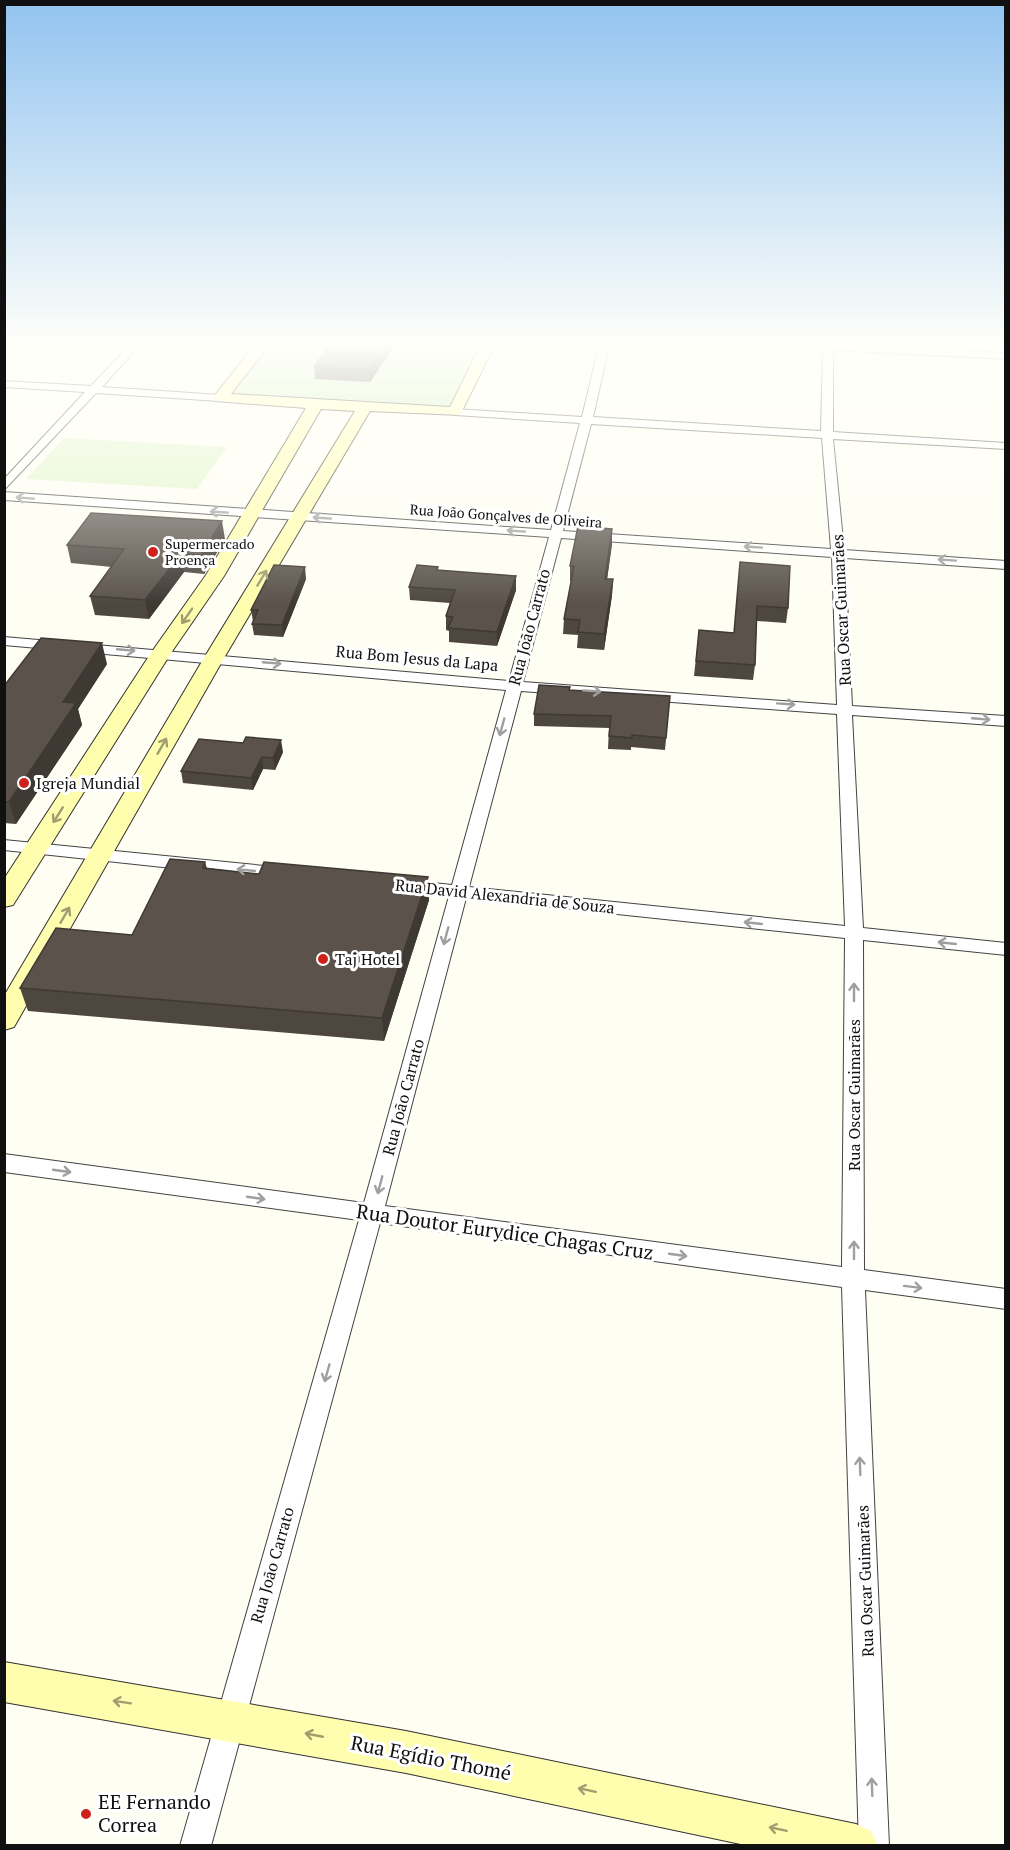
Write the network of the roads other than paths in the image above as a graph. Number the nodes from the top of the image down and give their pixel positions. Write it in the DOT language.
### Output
graph roads {
  1 [pos="54,432"];
  2 [pos="299,432"];
  3 [pos="349,432"];
  4 [pos="583,432"];
  5 [pos="800,432"];
  6 [pos="827,434"];
  7 [pos="1005,446"];
  8 [pos="4,487"];
  9 [pos="4,496"];
  10 [pos="251,514"];
  11 [pos="299,517"];
  12 [pos="555,534"];
  13 [pos="838,553"];
  14 [pos="1005,565"];
  15 [pos="4,641"];
  16 [pos="161,653"];
  17 [pos="214,658"];
  18 [pos="513,686"];
  19 [pos="847,708"];
  20 [pos="1005,721"];
  21 [pos="4,845"];
  22 [pos="37,849"];
  23 [pos="99,855"];
  24 [pos="307,876"];
  25 [pos="388,884"];
  26 [pos="458,891"];
  27 [pos="4,899"];
  28 [pos="854,933"];
  29 [pos="1005,949"];
  30 [pos="4,1020"];
  31 [pos="4,1163"];
  32 [pos="372,1214"];
  33 [pos="853,1279"];
  34 [pos="1005,1299"];
  35 [pos="4,1683"];
  36 [pos="228,1719"];
  37 [pos="195,1845"];
  38 [pos="856,1845"];
  39 [pos="874,1845"];
  1 -- 8 [label="street"];
  2 -- 10 [label="main road"];
  3 -- 11 [label="main road"];
  4 -- 12 [label="street, Rua João Carrato"];
  5 -- 6 [label="street"];
  6 -- 7 [label="street"];
  6 -- 13 [label="street, Rua Oscar Guimarães"];
  10 -- 9 [label="street, Rua João Gonçalves de Oliveira, one-way"];
  10 -- 11 [label="street, Rua João Gonçalves de Oliveira"];
  10 -- 16 [label="main road, one-way"];
  12 -- 11 [label="street, Rua João Gonçalves de Oliveira, one-way"];
  17 -- 11 [label="main road, one-way"];
  13 -- 12 [label="street, Rua João Gonçalves de Oliveira, one-way"];
  12 -- 18 [label="street, Rua João Carrato"];
  14 -- 13 [label="street, Rua João Gonçalves de Oliveira, one-way"];
  13 -- 19 [label="street, Rua Oscar Guimarães"];
  15 -- 16 [label="street, Rua Bom Jesus da Lapa, one-way"];
  16 -- 17 [label="street, Rua Bom Jesus da Lapa"];
  16 -- 22 [label="main road, one-way"];
  17 -- 18 [label="street, Rua Bom Jesus da Lapa, one-way"];
  23 -- 17 [label="main road, one-way"];
  18 -- 19 [label="street, Rua Bom Jesus da Lapa, one-way"];
  18 -- 26 [label="street, Rua João Carrato, one-way"];
  19 -- 20 [label="street, Rua Bom Jesus da Lapa, one-way"];
  19 -- 28 [label="street, Rua Oscar Guimarães"];
  21 -- 22 [label="street"];
  22 -- 23 [label="street"];
  22 -- 27 [label="main road"];
  24 -- 23 [label="street, one-way"];
  30 -- 23 [label="main road, one-way"];
  25 -- 26 [label="street, Rua David Alexandria de Souza"];
  28 -- 26 [label="street, Rua David Alexandria de Souza, one-way"];
  26 -- 32 [label="street, Rua João Carrato, one-way"];
  29 -- 28 [label="street, Rua David Alexandria de Souza, one-way"];
  33 -- 28 [label="street, Rua Oscar Guimarães, one-way"];
  31 -- 32 [label="street, Rua Doutor Eurydice Chagas Cruz, one-way"];
  32 -- 33 [label="street, Rua Doutor Eurydice Chagas Cruz, one-way"];
  32 -- 36 [label="street, Rua João Carrato, one-way"];
  33 -- 34 [label="street, Rua Doutor Eurydice Chagas Cruz, one-way"];
  39 -- 33 [label="street, Rua Oscar Guimarães, one-way"];
  36 -- 35 [label="main road, Rua Egídio Thomé, one-way"];
  36 -- 37 [label="street, Rua João Carrato"];
  38 -- 36 [label="main road, Rua Egídio Thomé, one-way"];
}
